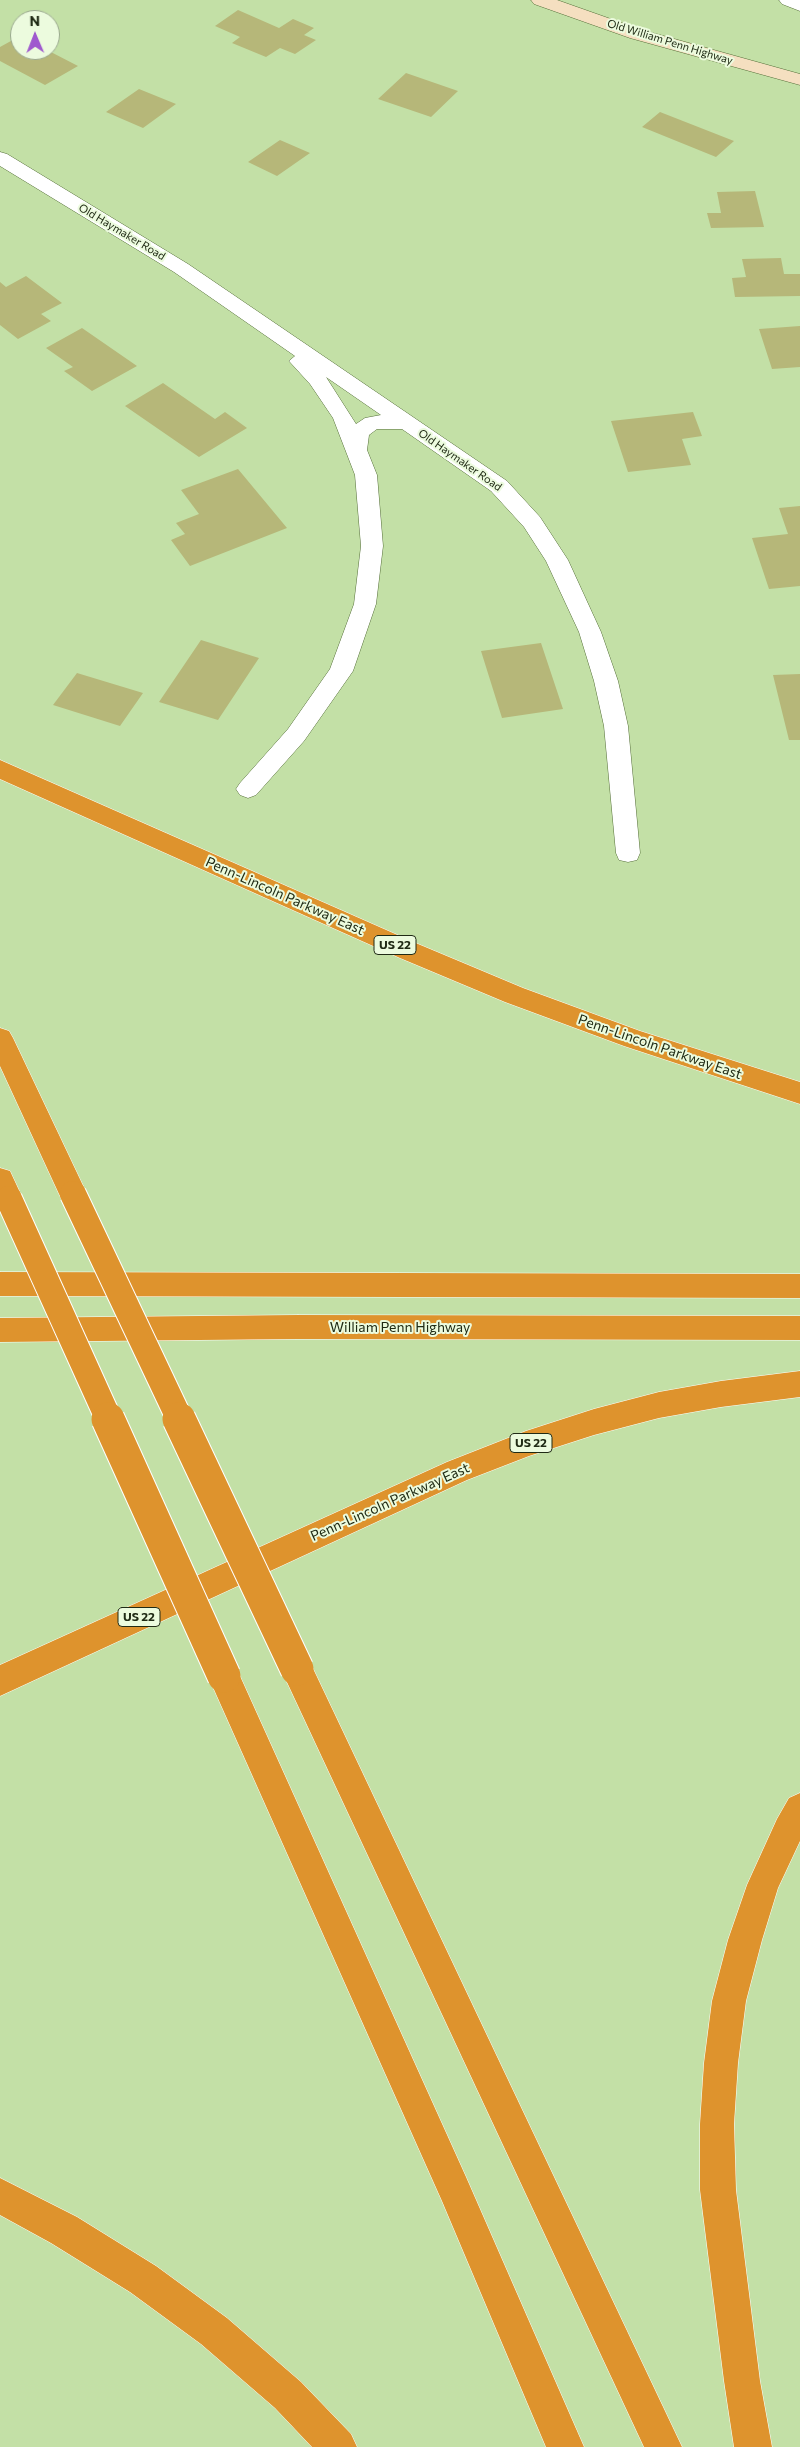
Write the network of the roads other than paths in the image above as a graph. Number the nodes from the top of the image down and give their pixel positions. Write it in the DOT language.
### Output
graph roads {
  1 [pos="540,0"];
  2 [pos="788,0"];
  3 [pos="800,6"];
  4 [pos="800,80"];
  5 [pos="0,158"];
  6 [pos="242,310"];
  7 [pos="407,423"];
  8 [pos="356,450"];
  9 [pos="0,769"];
  10 [pos="248,789"];
  11 [pos="628,853"];
  12 [pos="0,1038"];
  13 [pos="800,1093"];
  14 [pos="4,1189"];
  15 [pos="0,1284"];
  16 [pos="800,1286"];
  17 [pos="800,1328"];
  18 [pos="0,1330"];
  19 [pos="800,1384"];
  20 [pos="0,1681"];
  21 [pos="800,1809"];
  22 [pos="0,2196"];
  23 [pos="338,2447"];
  24 [pos="565,2447"];
  25 [pos="663,2447"];
  26 [pos="753,2447"];
  1 -- 4 [label="main road, Old William Penn Highway"];
  2 -- 3 [label="street"];
  5 -- 6 [label="street, Old Haymaker Road"];
  6 -- 7 [label="street, Old Haymaker Road"];
  6 -- 8 [label="street, Old Haymaker Road"];
  7 -- 8 [label="street"];
  7 -- 11 [label="street, Old Haymaker Road"];
  8 -- 10 [label="street, Old Haymaker Road"];
  9 -- 13 [label="highway, Penn-Lincoln Parkway East / US 22"];
  12 -- 25 [label="highway, bridge"];
  14 -- 24 [label="highway, bridge"];
  15 -- 16 [label="highway"];
  17 -- 18 [label="highway, William Penn Highway"];
  19 -- 20 [label="highway, Penn-Lincoln Parkway East / US 22"];
  21 -- 26 [label="highway"];
  22 -- 23 [label="highway"];
}
